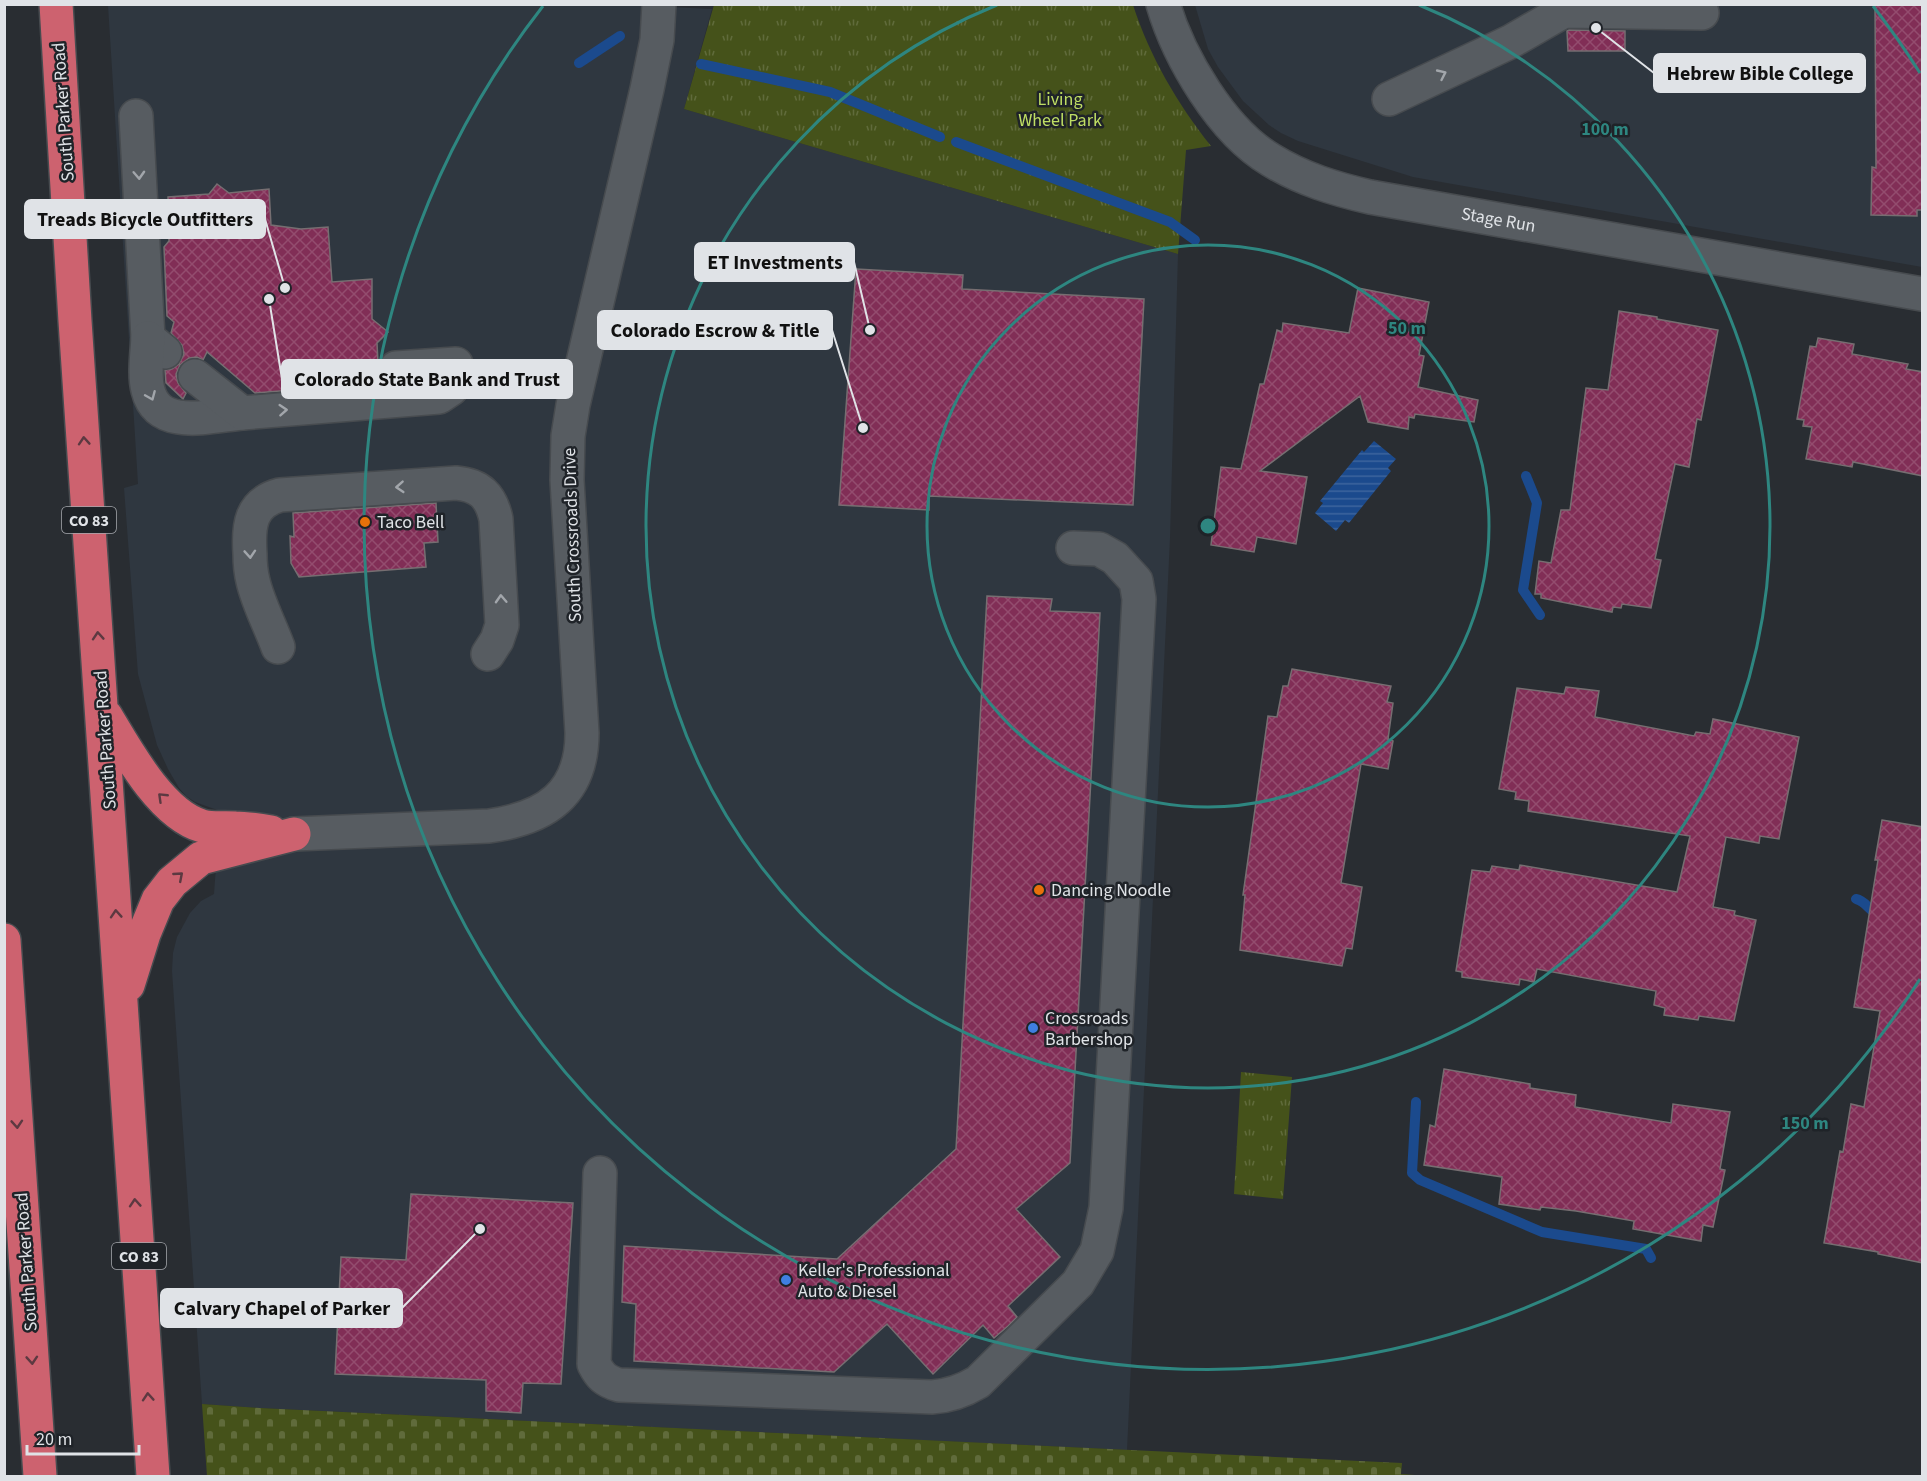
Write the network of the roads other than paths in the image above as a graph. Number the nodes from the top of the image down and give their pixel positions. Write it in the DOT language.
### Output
graph roads {
  1 [pos="56,4"];
  2 [pos="659,4"];
  3 [pos="1163,4"];
  4 [pos="1702,13"];
  5 [pos="1389,99"];
  6 [pos="136,116"];
  7 [pos="1923,294"];
  8 [pos="396,368"];
  9 [pos="195,376"];
  10 [pos="242,413"];
  11 [pos="1073,548"];
  12 [pos="278,646"];
  13 [pos="488,654"];
  14 [pos="103,712"];
  15 [pos="294,834"];
  16 [pos="4,940"];
  17 [pos="122,1004"];
  18 [pos="600,1173"];
  19 [pos="40,1476"];
  20 [pos="153,1476"];
  14 -- 1 [label="highway, South Parker Road / CO 83, one-way"];
  2 -- 15 [label="street, South Crossroads Drive"];
  3 -- 7 [label="street, Stage Run"];
  5 -- 4 [label="street, one-way"];
  6 -- 10 [label="street, one-way"];
  10 -- 8 [label="street, one-way"];
  9 -- 10 [label="street"];
  11 -- 18 [label="street"];
  13 -- 12 [label="street, one-way"];
  15 -- 14 [label="highway, one-way"];
  17 -- 14 [label="highway, South Parker Road / CO 83, one-way"];
  17 -- 15 [label="highway, one-way"];
  16 -- 19 [label="highway, South Parker Road, one-way"];
  20 -- 17 [label="highway, South Parker Road / CO 83, one-way"];
}
